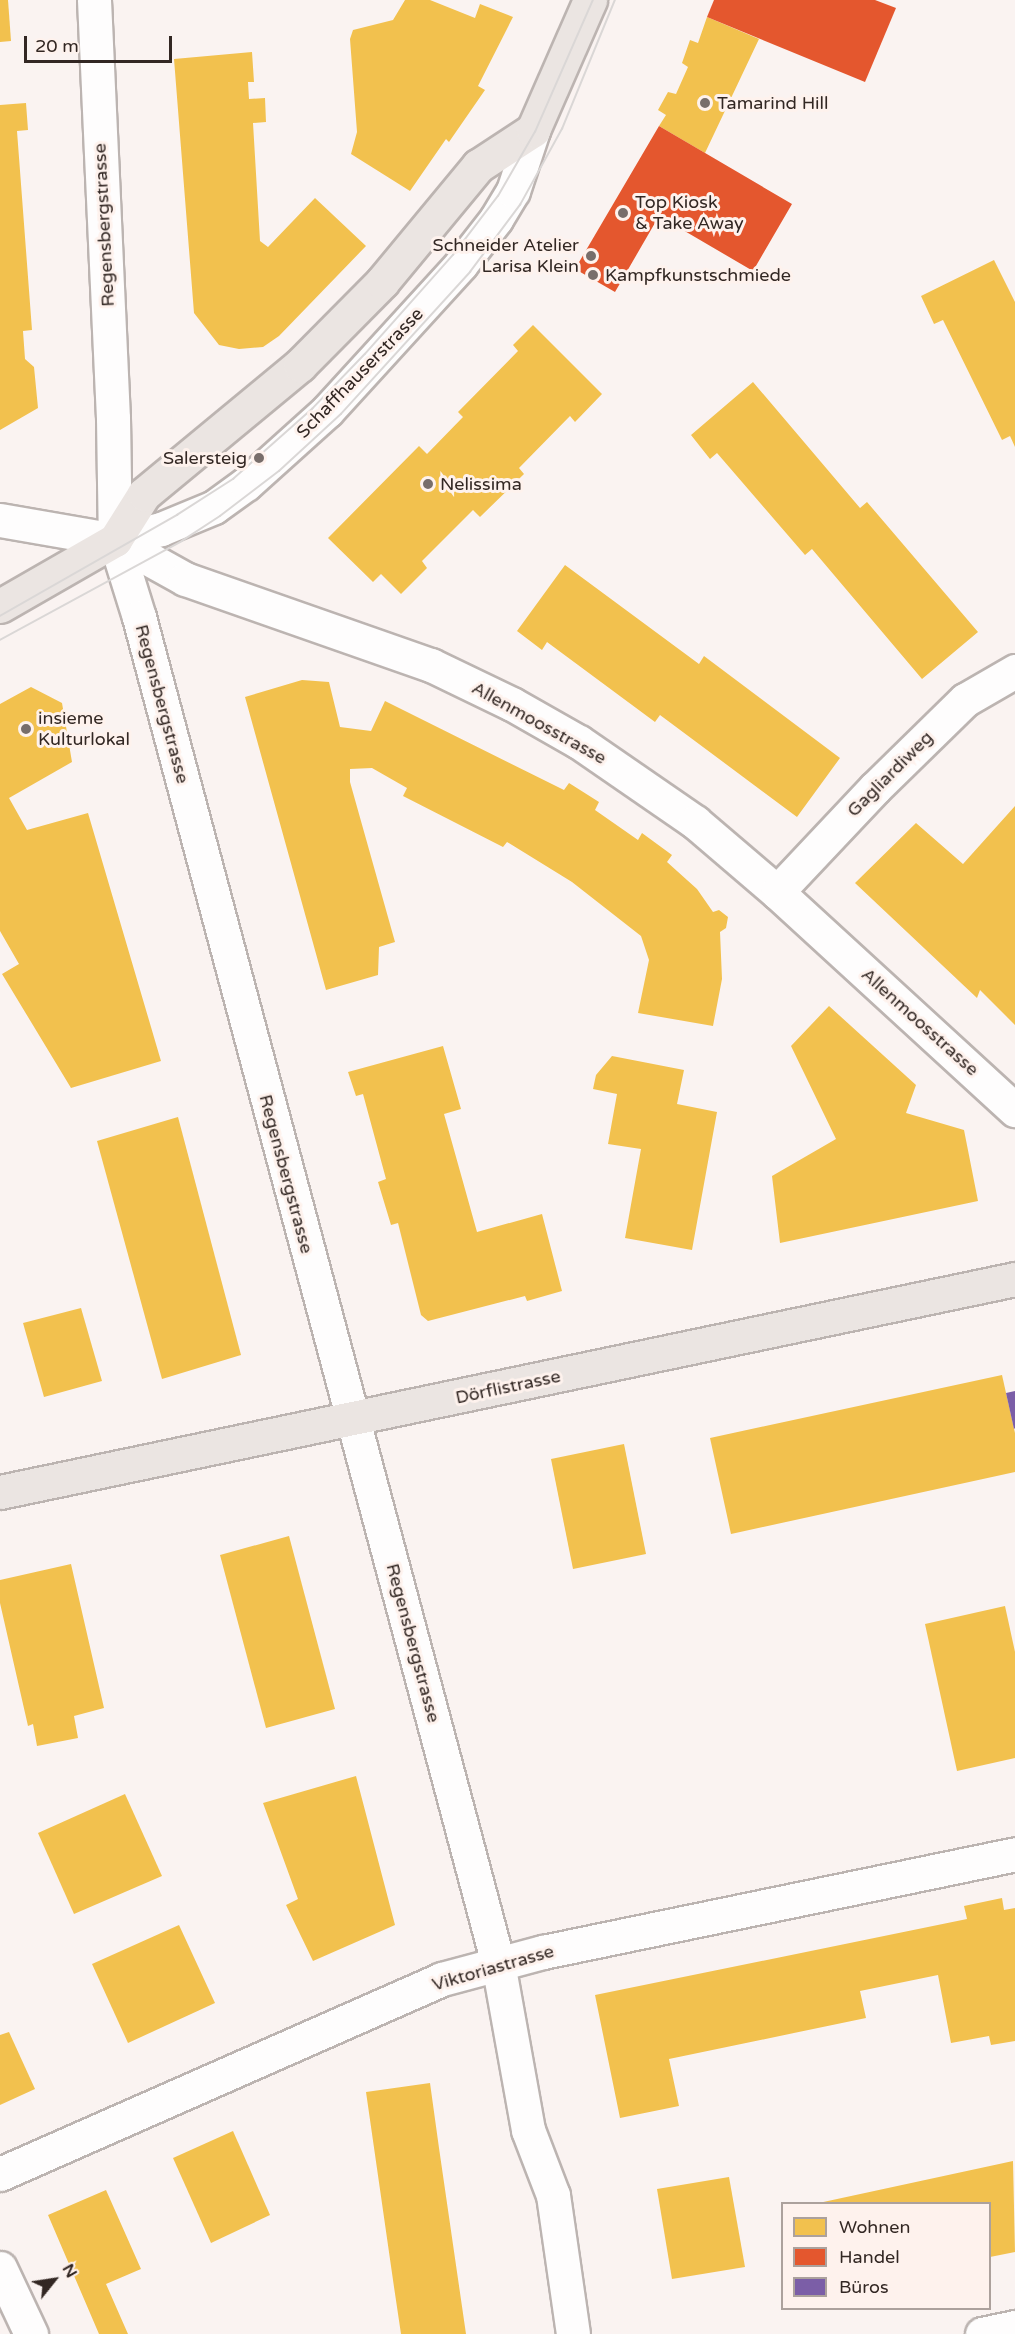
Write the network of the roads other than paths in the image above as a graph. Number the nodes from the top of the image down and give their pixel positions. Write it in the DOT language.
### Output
graph roads {
  1 [pos="94,0"];
  2 [pos="590,0"];
  3 [pos="533,130"];
  4 [pos="0,520"];
  5 [pos="115,540"];
  6 [pos="0,606"];
  7 [pos="1015,670"];
  8 [pos="777,892"];
  9 [pos="1015,1110"];
  10 [pos="1015,1279"];
  11 [pos="352,1417"];
  12 [pos="0,1492"];
  13 [pos="1015,1854"];
  14 [pos="498,1963"];
  15 [pos="0,2174"];
  16 [pos="0,2268"];
  17 [pos="1015,2327"];
  18 [pos="31,2334"];
  19 [pos="573,2334"];
  20 [pos="982,2334"];
  1 -- 5 [label="street, Regensbergstrasse"];
  2 -- 3 [label="main road, Schaffhauserstrasse"];
  3 -- 5 [label="main road, Schaffhauserstrasse"];
  3 -- 5 [label="street, Schaffhauserstrasse"];
  4 -- 5 [label="street, Allenmoosstrasse"];
  5 -- 6 [label="main road, Schaffhauserstrasse"];
  5 -- 8 [label="street, Allenmoosstrasse"];
  5 -- 11 [label="street, Regensbergstrasse"];
  7 -- 8 [label="street, Gagliardiweg"];
  8 -- 9 [label="street, Allenmoosstrasse"];
  10 -- 11 [label="main road, Dörflistrasse"];
  11 -- 12 [label="main road, Dörflistrasse"];
  11 -- 14 [label="street, Regensbergstrasse"];
  13 -- 14 [label="street, Viktoriastrasse"];
  14 -- 15 [label="street, Viktoriastrasse"];
  14 -- 19 [label="street, Regensbergstrasse"];
  16 -- 18 [label="street"];
  17 -- 20 [label="street"];
}
